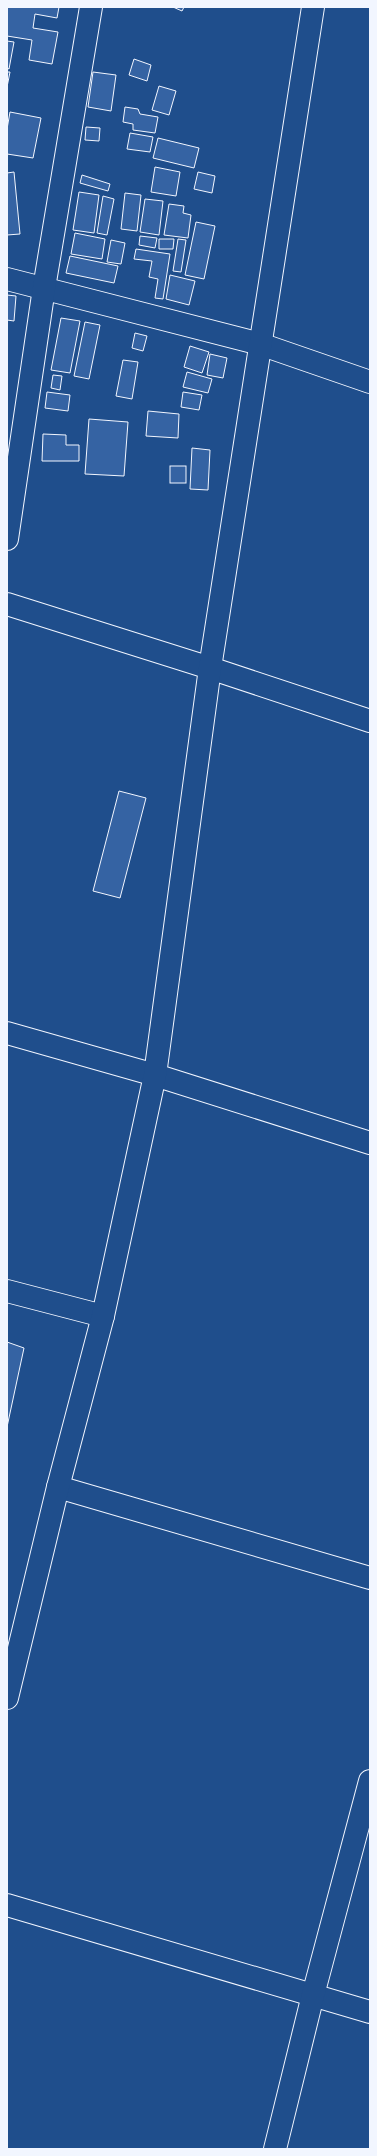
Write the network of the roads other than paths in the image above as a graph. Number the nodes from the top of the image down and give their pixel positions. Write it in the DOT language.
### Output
graph roads {
  1 [pos="91,7"];
  2 [pos="313,7"];
  3 [pos="7,279"];
  4 [pos="44,288"];
  5 [pos="260,344"];
  6 [pos="370,382"];
  7 [pos="7,539"];
  8 [pos="7,604"];
  9 [pos="210,668"];
  10 [pos="370,722"];
  11 [pos="7,1033"];
  12 [pos="155,1075"];
  13 [pos="370,1143"];
  14 [pos="7,1291"];
  15 [pos="103,1316"];
  16 [pos="58,1487"];
  17 [pos="370,1578"];
  18 [pos="14,1635"];
  19 [pos="7,1698"];
  20 [pos="370,1781"];
  21 [pos="7,1905"];
  22 [pos="313,1995"];
  23 [pos="370,2012"];
  24 [pos="275,2149"];
  1 -- 4 [label="street"];
  2 -- 5 [label="street"];
  3 -- 4 [label="street"];
  4 -- 5 [label="street"];
  4 -- 7 [label="street"];
  5 -- 6 [label="street"];
  5 -- 9 [label="street"];
  8 -- 9 [label="street"];
  9 -- 10 [label="street"];
  9 -- 12 [label="street"];
  11 -- 12 [label="street"];
  12 -- 13 [label="street"];
  12 -- 15 [label="street"];
  14 -- 15 [label="street"];
  15 -- 16 [label="street"];
  16 -- 17 [label="street"];
  16 -- 18 [label="street"];
  18 -- 19 [label="street"];
  20 -- 22 [label="street"];
  21 -- 22 [label="street"];
  22 -- 23 [label="street"];
  22 -- 24 [label="street"];
}
